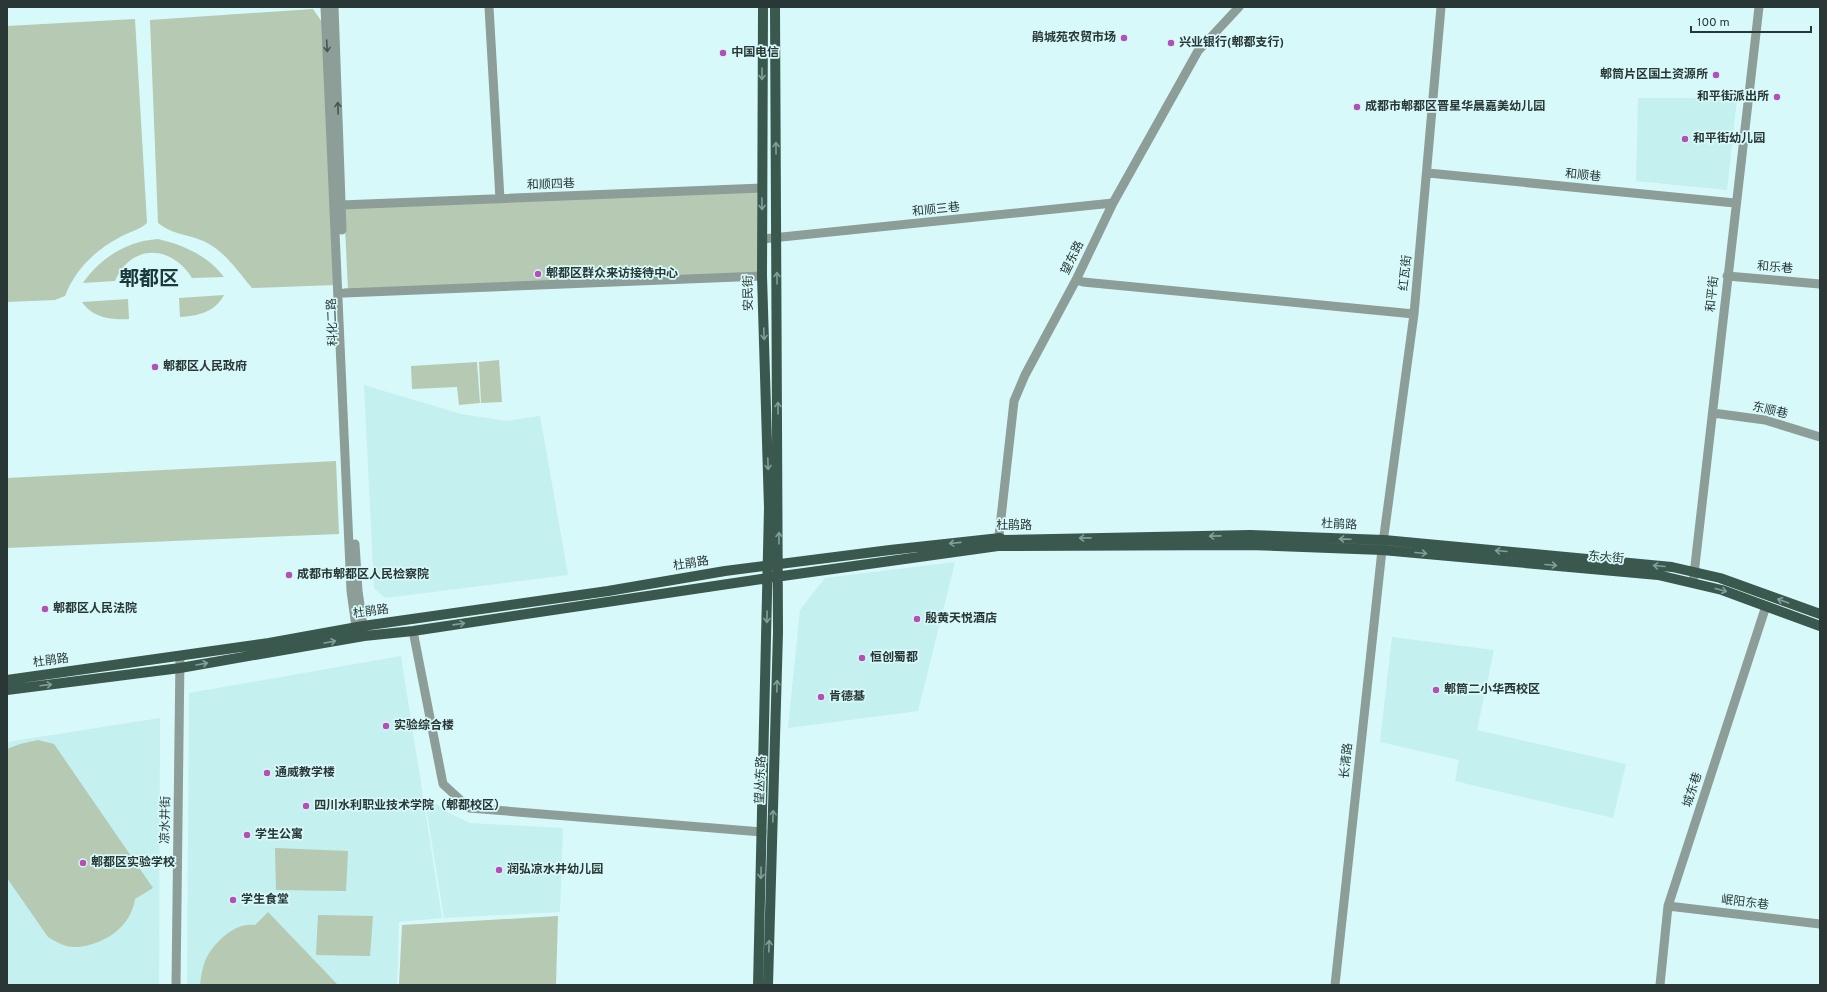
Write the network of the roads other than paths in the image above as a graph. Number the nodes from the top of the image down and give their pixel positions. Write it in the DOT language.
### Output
graph roads {
  1 [pos="325,7"];
  2 [pos="334,7"];
  3 [pos="489,7"];
  4 [pos="763,7"];
  5 [pos="775,7"];
  6 [pos="1239,7"];
  7 [pos="1441,7"];
  8 [pos="1759,7"];
  9 [pos="1428,173"];
  10 [pos="762,188"];
  11 [pos="500,199"];
  12 [pos="1113,203"];
  13 [pos="1735,203"];
  14 [pos="341,205"];
  15 [pos="777,238"];
  16 [pos="762,239"];
  17 [pos="762,276"];
  18 [pos="1728,276"];
  19 [pos="1076,280"];
  20 [pos="1820,284"];
  21 [pos="344,293"];
  22 [pos="1414,314"];
  23 [pos="1713,413"];
  24 [pos="1820,437"];
  25 [pos="999,542"];
  26 [pos="1383,545"];
  27 [pos="774,565"];
  28 [pos="1695,572"];
  29 [pos="778,577"];
  30 [pos="768,578"];
  31 [pos="1693,583"];
  32 [pos="1766,606"];
  33 [pos="1820,614"];
  34 [pos="1820,626"];
  35 [pos="361,630"];
  36 [pos="413,631"];
  37 [pos="180,656"];
  38 [pos="180,668"];
  39 [pos="7,680"];
  40 [pos="7,690"];
  41 [pos="762,832"];
  42 [pos="1668,906"];
  43 [pos="1820,924"];
  44 [pos="176,985"];
  45 [pos="758,985"];
  46 [pos="768,985"];
  47 [pos="1335,985"];
  48 [pos="1660,985"];
  1 -- 35 [label="street, one-way"];
  14 -- 2 [label="street, 科化二路, one-way"];
  3 -- 11 [label="street"];
  4 -- 10 [label="main road, 安民街, one-way"];
  15 -- 5 [label="main road, 安民街, one-way"];
  6 -- 12 [label="street, 望东路"];
  7 -- 9 [label="street, 红瓦街"];
  8 -- 13 [label="street, 和平街"];
  9 -- 13 [label="street, 和顺巷"];
  9 -- 22 [label="street, 红瓦街"];
  10 -- 11 [label="street, 和顺四巷"];
  10 -- 16 [label="main road, 安民街, one-way"];
  11 -- 14 [label="street, 和顺四巷"];
  12 -- 15 [label="street, 和顺三巷"];
  12 -- 19 [label="street, 望东路"];
  13 -- 18 [label="street, 和平街"];
  14 -- 21 [label="street, 科化二路"];
  15 -- 16 [label="street, 和顺三巷"];
  27 -- 15 [label="main road, 安民街, one-way"];
  16 -- 17 [label="main road, 安民街"];
  17 -- 21 [label="street"];
  17 -- 27 [label="main road, 安民街, one-way"];
  18 -- 20 [label="street, 和乐巷"];
  18 -- 23 [label="street, 和平街"];
  19 -- 22 [label="street"];
  19 -- 25 [label="street, 望东路"];
  21 -- 35 [label="street, 科化二路"];
  22 -- 26 [label="street, 红瓦街"];
  23 -- 24 [label="street, 东顺巷"];
  23 -- 28 [label="street, 和平街"];
  25 -- 26 [label="main road, 杜鹃路"];
  25 -- 27 [label="main road, 杜鹃路, one-way"];
  25 -- 29 [label="main road, 杜鹃路"];
  28 -- 26 [label="main road, 东大街, one-way"];
  26 -- 31 [label="main road, 东大街, one-way"];
  26 -- 47 [label="street, 长清路"];
  27 -- 29 [label="main road, 安民街"];
  27 -- 30 [label="main road, 安民街"];
  27 -- 35 [label="main road, 杜鹃路"];
  28 -- 31 [label="street, 和平街"];
  33 -- 28 [label="main road, 东大街, one-way"];
  29 -- 30 [label="main road, 杜鹃路"];
  46 -- 29 [label="main road, 望丛东路, one-way"];
  36 -- 30 [label="main road, 杜鹃路, one-way"];
  30 -- 41 [label="main road, 望丛东路, one-way"];
  31 -- 32 [label="main road, 东大街, one-way"];
  32 -- 34 [label="main road, 东大街"];
  32 -- 42 [label="street, 城东巷"];
  35 -- 36 [label="main road, 杜鹃路"];
  35 -- 37 [label="main road, 杜鹃路"];
  38 -- 35 [label="main road, 杜鹃路, one-way"];
  36 -- 41 [label="street"];
  37 -- 38 [label="street, 凉水井街"];
  37 -- 39 [label="main road, 杜鹃路"];
  40 -- 38 [label="main road, 杜鹃路, one-way"];
  38 -- 44 [label="street, 凉水井街"];
  41 -- 45 [label="main road, 望丛东路, one-way"];
  42 -- 43 [label="street, 岷阳东巷"];
  42 -- 48 [label="street, 城东巷"];
}
